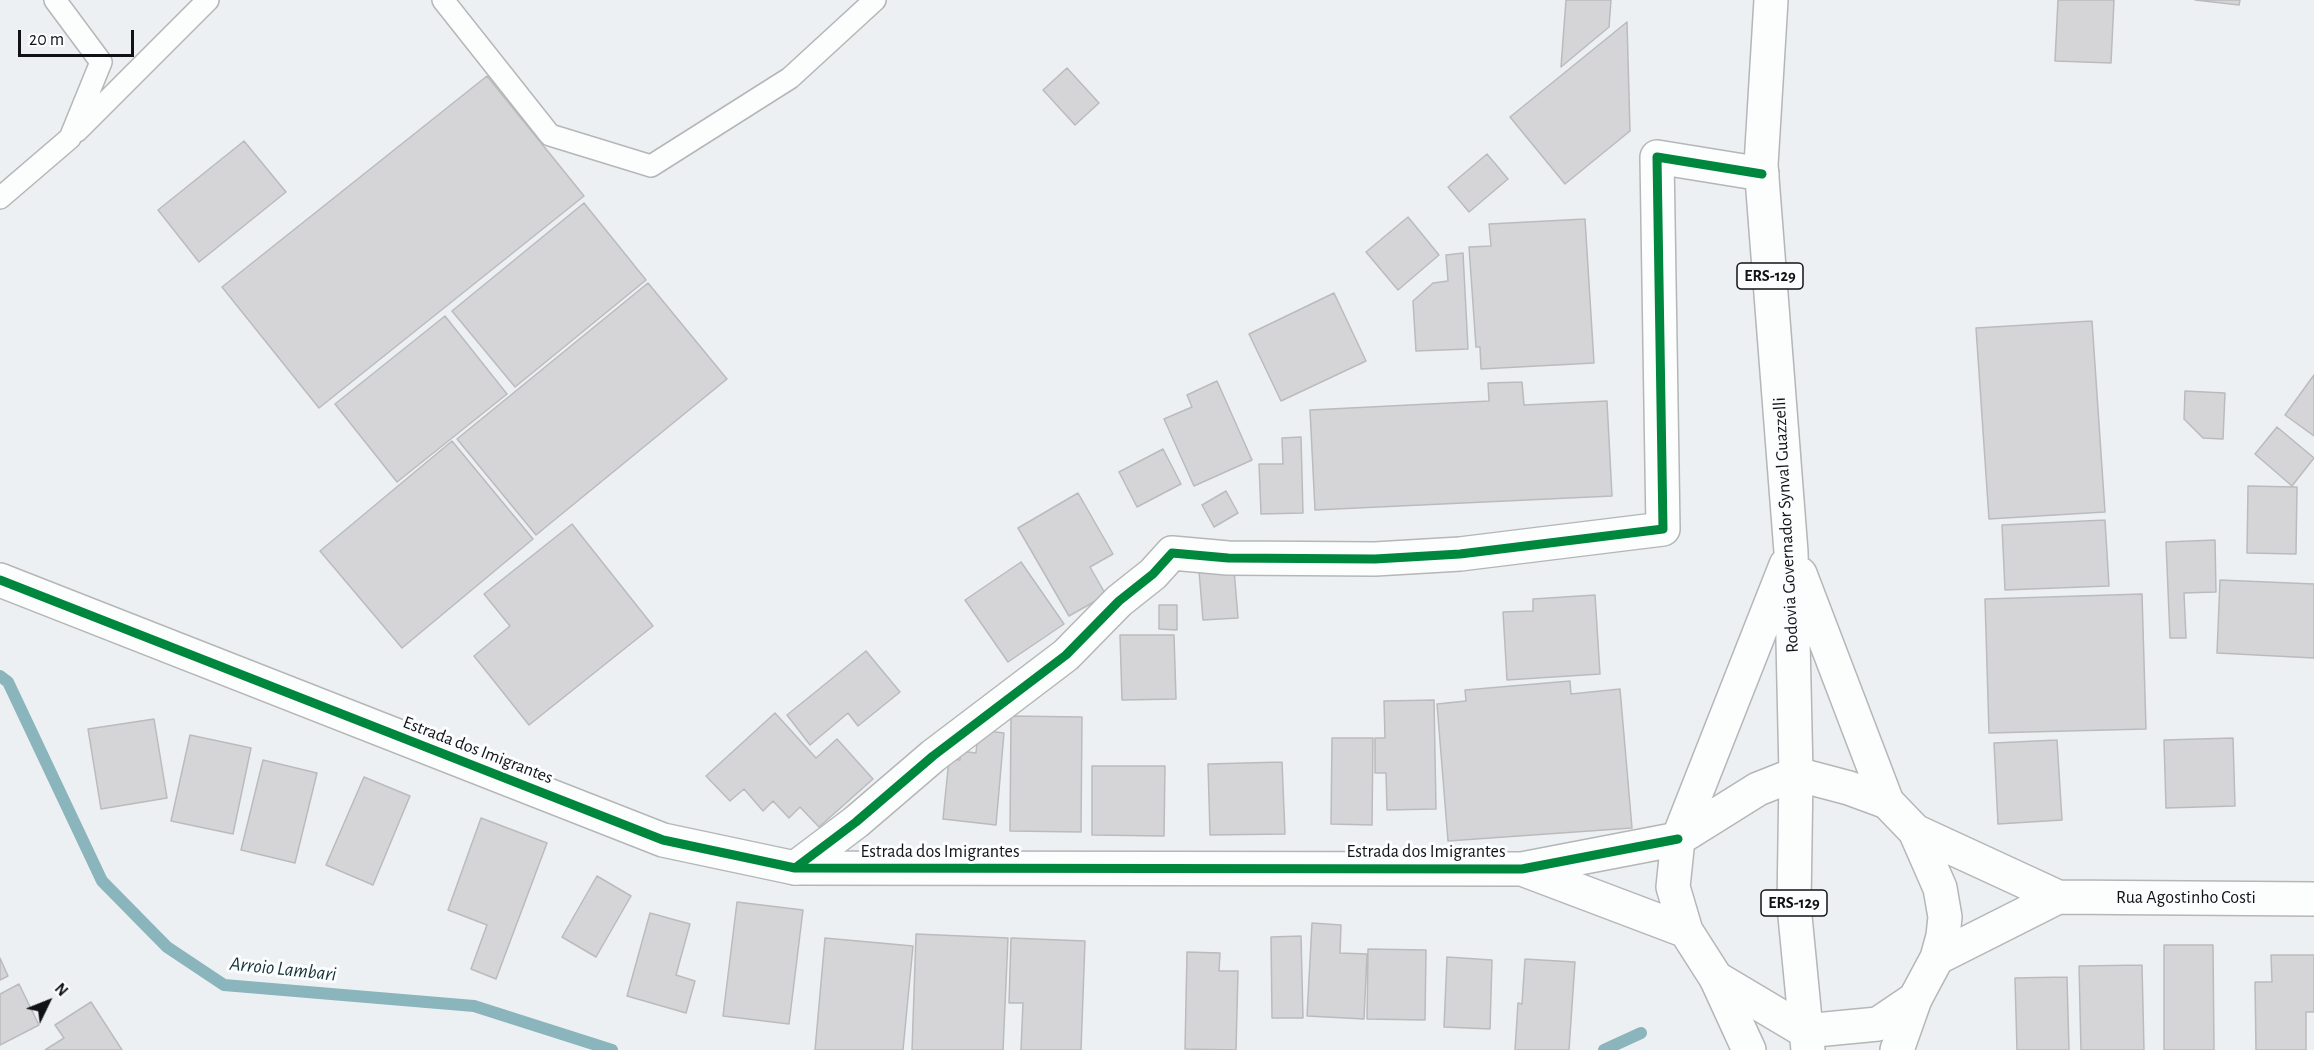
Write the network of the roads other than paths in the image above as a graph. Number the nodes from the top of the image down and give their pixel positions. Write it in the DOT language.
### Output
graph roads {
  1 [pos="55,0"];
  2 [pos="208,0"];
  3 [pos="443,0"];
  4 [pos="875,0"];
  5 [pos="1771,0"];
  6 [pos="70,138"];
  7 [pos="1762,174"];
  8 [pos="0,198"];
  9 [pos="1791,552"];
  10 [pos="0,580"];
  11 [pos="1796,774"];
  12 [pos="1887,802"];
  13 [pos="1916,831"];
  14 [pos="1678,839"];
  15 [pos="795,868"];
  16 [pos="1522,868"];
  17 [pos="2058,897"];
  18 [pos="2314,899"];
  19 [pos="1686,931"];
  20 [pos="1937,958"];
  21 [pos="1716,978"];
  22 [pos="1915,999"];
  23 [pos="1806,1041"];
  24 [pos="1749,1050"];
  25 [pos="1897,1050"];
  1 -- 6 [label="lane"];
  2 -- 6 [label="lane"];
  3 -- 4 [label="lane"];
  5 -- 7 [label="street, Rodovia Governador Synval Guazzelli / ERS-129"];
  6 -- 8 [label="lane"];
  7 -- 9 [label="street, Rodovia Governador Synval Guazzelli / ERS-129"];
  7 -- 15 [label="street"];
  9 -- 11 [label="street, Rodovia Governador Synval Guazzelli / ERS-129"];
  9 -- 12 [label="street"];
  9 -- 14 [label="street"];
  10 -- 15 [label="street, Estrada dos Imigrantes"];
  11 -- 12 [label="street, Rua Agostinho Costi"];
  11 -- 14 [label="street"];
  11 -- 23 [label="street, Rodovia Governador Synval Guazzelli / ERS-129"];
  12 -- 13 [label="street, Rua Agostinho Costi"];
  13 -- 17 [label="street, Rua Agostinho Costi"];
  13 -- 20 [label="street"];
  14 -- 16 [label="street, Estrada dos Imigrantes"];
  14 -- 19 [label="street"];
  15 -- 16 [label="street, Estrada dos Imigrantes"];
  16 -- 19 [label="street, Estrada dos Imigrantes"];
  17 -- 18 [label="street, Rua Agostinho Costi"];
  17 -- 20 [label="street, Rua Agostinho Costi"];
  19 -- 21 [label="street"];
  20 -- 22 [label="street"];
  21 -- 23 [label="street"];
  21 -- 24 [label="street"];
  22 -- 23 [label="street"];
  22 -- 25 [label="street"];
}
